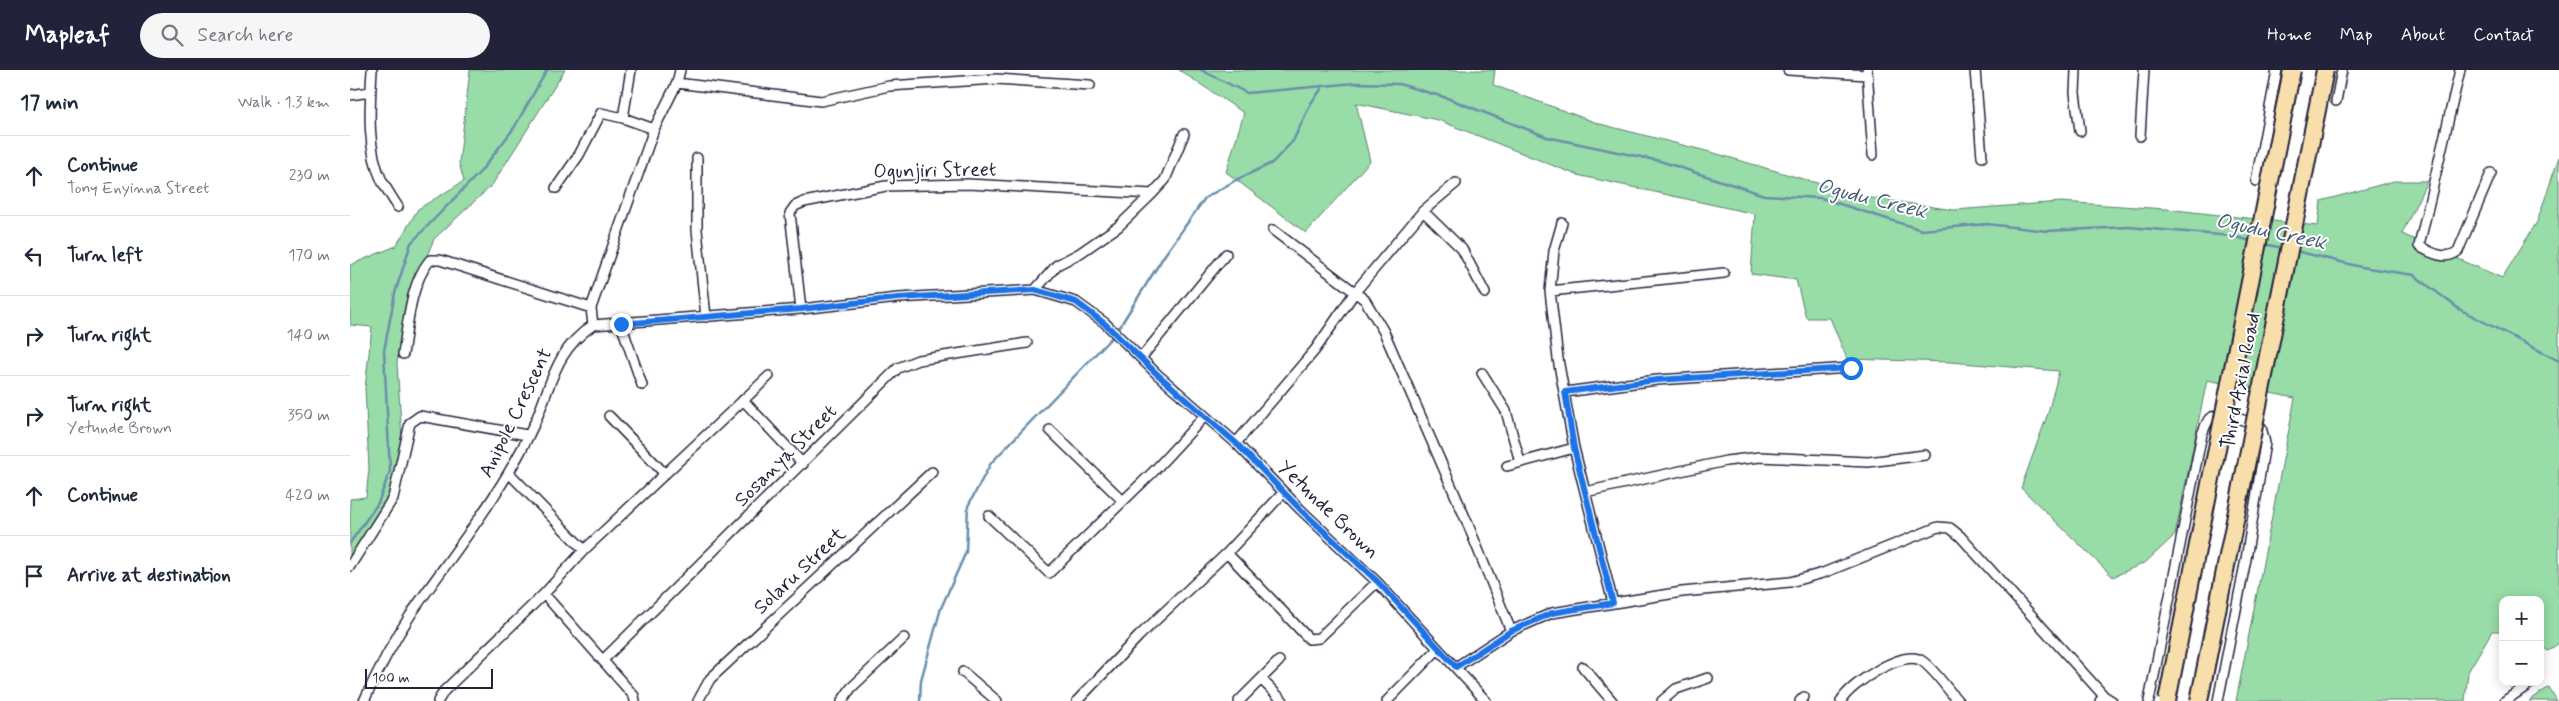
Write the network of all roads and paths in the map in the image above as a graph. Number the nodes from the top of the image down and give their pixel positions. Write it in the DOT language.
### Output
graph roads {
  1 [pos="372,70"];
  2 [pos="631,70"];
  3 [pos="680,70"];
  4 [pos="1788,70"];
  5 [pos="1975,70"];
  6 [pos="2076,70"];
  7 [pos="2144,70"];
  8 [pos="2277,70"];
  9 [pos="2292,70"];
  10 [pos="2325,70"];
  11 [pos="2342,70"];
  12 [pos="2460,70"];
  13 [pos="1867,72"];
  14 [pos="677,83"];
  15 [pos="1090,85"];
  16 [pos="370,92"];
  17 [pos="350,95"];
  18 [pos="2336,102"];
  19 [pos="623,118"];
  20 [pos="654,130"];
  21 [pos="2080,131"];
  22 [pos="1184,134"];
  23 [pos="2140,136"];
  24 [pos="1873,156"];
  25 [pos="1982,157"];
  26 [pos="697,158"];
  27 [pos="2491,173"];
  28 [pos="2256,181"];
  29 [pos="1456,183"];
  30 [pos="556,188"];
  31 [pos="1152,194"];
  32 [pos="398,207"];
  33 [pos="1423,211"];
  34 [pos="1562,224"];
  35 [pos="1273,230"];
  36 [pos="1226,254"];
  37 [pos="1724,273"];
  38 [pos="1035,290"];
  39 [pos="1550,291"];
  40 [pos="1355,292"];
  41 [pos="1485,293"];
  42 [pos="591,308"];
  43 [pos="801,309"];
  44 [pos="706,317"];
  45 [pos="621,324"];
  46 [pos="593,325"];
  47 [pos="1028,343"];
  48 [pos="403,354"];
  49 [pos="1138,355"];
  50 [pos="1851,368"];
  51 [pos="1482,373"];
  52 [pos="769,376"];
  53 [pos="642,385"];
  54 [pos="1565,392"];
  55 [pos="743,400"];
  56 [pos="609,416"];
  57 [pos="1204,417"];
  58 [pos="1050,430"];
  59 [pos="527,435"];
  60 [pos="1236,443"];
  61 [pos="1574,448"];
  62 [pos="1925,455"];
  63 [pos="1520,462"];
  64 [pos="803,464"];
  65 [pos="1507,466"];
  66 [pos="932,472"];
  67 [pos="509,473"];
  68 [pos="664,473"];
  69 [pos="1283,492"];
  70 [pos="1585,492"];
  71 [pos="1123,501"];
  72 [pos="989,516"];
  73 [pos="584,550"];
  74 [pos="1227,553"];
  75 [pos="350,566"];
  76 [pos="1378,582"];
  77 [pos="544,594"];
  78 [pos="1613,603"];
  79 [pos="1511,631"];
  80 [pos="904,638"];
  81 [pos="1438,649"];
  82 [pos="603,660"];
  83 [pos="1279,661"];
  84 [pos="1456,667"];
  85 [pos="1583,667"];
  86 [pos="963,672"];
  87 [pos="1708,678"];
  88 [pos="1261,679"];
  89 [pos="2526,686"];
  90 [pos="2102,698"];
  91 [pos="364,701"];
  92 [pos="438,701"];
  93 [pos="635,701"];
  94 [pos="698,701"];
  95 [pos="842,701"];
  96 [pos="998,701"];
  97 [pos="1077,701"];
  98 [pos="1239,701"];
  99 [pos="1283,701"];
  100 [pos="1387,701"];
  101 [pos="1486,701"];
  102 [pos="1612,701"];
  103 [pos="1662,701"];
  104 [pos="1841,701"];
  105 [pos="1958,701"];
  106 [pos="2112,701"];
  107 [pos="2149,701"];
  108 [pos="2167,701"];
  109 [pos="2199,701"];
  110 [pos="2218,701"];
  111 [pos="2505,701"];
  1 -- 16 [label="street"];
  2 -- 19 [label="street"];
  3 -- 14 [label="street"];
  4 -- 13 [label="street"];
  5 -- 25 [label="street"];
  6 -- 21 [label="street"];
  7 -- 23 [label="street"];
  8 -- 28 [label="street"];
  9 -- 108 [label="highway, Third Axial Road, bridge"];
  10 -- 109 [label="highway, Third Axial Road, bridge"];
  11 -- 18 [label="street"];
  12 -- 27 [label="street"];
  13 -- 24 [label="street"];
  14 -- 15 [label="street"];
  14 -- 20 [label="street"];
  16 -- 17 [label="street"];
  16 -- 32 [label="street"];
  19 -- 20 [label="street"];
  19 -- 30 [label="street"];
  20 -- 42 [label="street"];
  22 -- 31 [label="street"];
  26 -- 44 [label="street"];
  29 -- 33 [label="street"];
  31 -- 38 [label="street"];
  31 -- 43 [label="street, Ogunjiri Street"];
  33 -- 40 [label="street"];
  33 -- 41 [label="street"];
  34 -- 39 [label="street"];
  35 -- 40 [label="street"];
  36 -- 49 [label="street"];
  37 -- 39 [label="street"];
  38 -- 43 [label="street"];
  38 -- 49 [label="street, Yetunde Brown"];
  39 -- 54 [label="street"];
  40 -- 60 [label="street"];
  40 -- 79 [label="street"];
  42 -- 46 [label="street"];
  42 -- 48 [label="street"];
  43 -- 44 [label="street"];
  44 -- 45 [label="street"];
  45 -- 46 [label="street"];
  45 -- 53 [label="street"];
  46 -- 59 [label="street, Anipole Crescent"];
  47 -- 64 [label="street, Sosanya Street"];
  49 -- 57 [label="street, Yetunde Brown"];
  50 -- 54 [label="street"];
  51 -- 63 [label="street"];
  52 -- 55 [label="street"];
  54 -- 61 [label="street"];
  55 -- 64 [label="street"];
  55 -- 68 [label="street"];
  56 -- 68 [label="street"];
  57 -- 60 [label="street, Yetunde Brown"];
  57 -- 71 [label="street"];
  58 -- 71 [label="street"];
  59 -- 67 [label="street, Anipole Crescent"];
  59 -- 75 [label="street"];
  60 -- 69 [label="street, Yetunde Brown"];
  61 -- 63 [label="street"];
  61 -- 70 [label="street"];
  62 -- 70 [label="street"];
  63 -- 65 [label="street"];
  64 -- 82 [label="street, Sosanya Street"];
  66 -- 94 [label="street, Solaru Street"];
  67 -- 73 [label="street"];
  67 -- 91 [label="street, Anipole Crescent"];
  68 -- 73 [label="street"];
  69 -- 74 [label="street"];
  69 -- 76 [label="street, Yetunde Brown"];
  70 -- 78 [label="street"];
  71 -- 72 [label="street"];
  73 -- 77 [label="street"];
  74 -- 76 [label="street"];
  74 -- 97 [label="street"];
  76 -- 81 [label="street, Yetunde Brown"];
  77 -- 82 [label="street"];
  77 -- 92 [label="street"];
  78 -- 79 [label="street"];
  78 -- 90 [label="street"];
  79 -- 84 [label="street"];
  80 -- 95 [label="street"];
  81 -- 84 [label="street, Yetunde Brown"];
  81 -- 100 [label="street"];
  82 -- 93 [label="street"];
  83 -- 88 [label="street"];
  84 -- 101 [label="street, Yetunde Brown"];
  85 -- 102 [label="street"];
  86 -- 96 [label="street"];
  87 -- 103 [label="street"];
  88 -- 98 [label="street"];
  88 -- 99 [label="street"];
  89 -- 111 [label="street"];
  90 -- 106 [label="street"];
  104 -- 105 [label="street"];
  107 -- 110 [label="street"];
}
